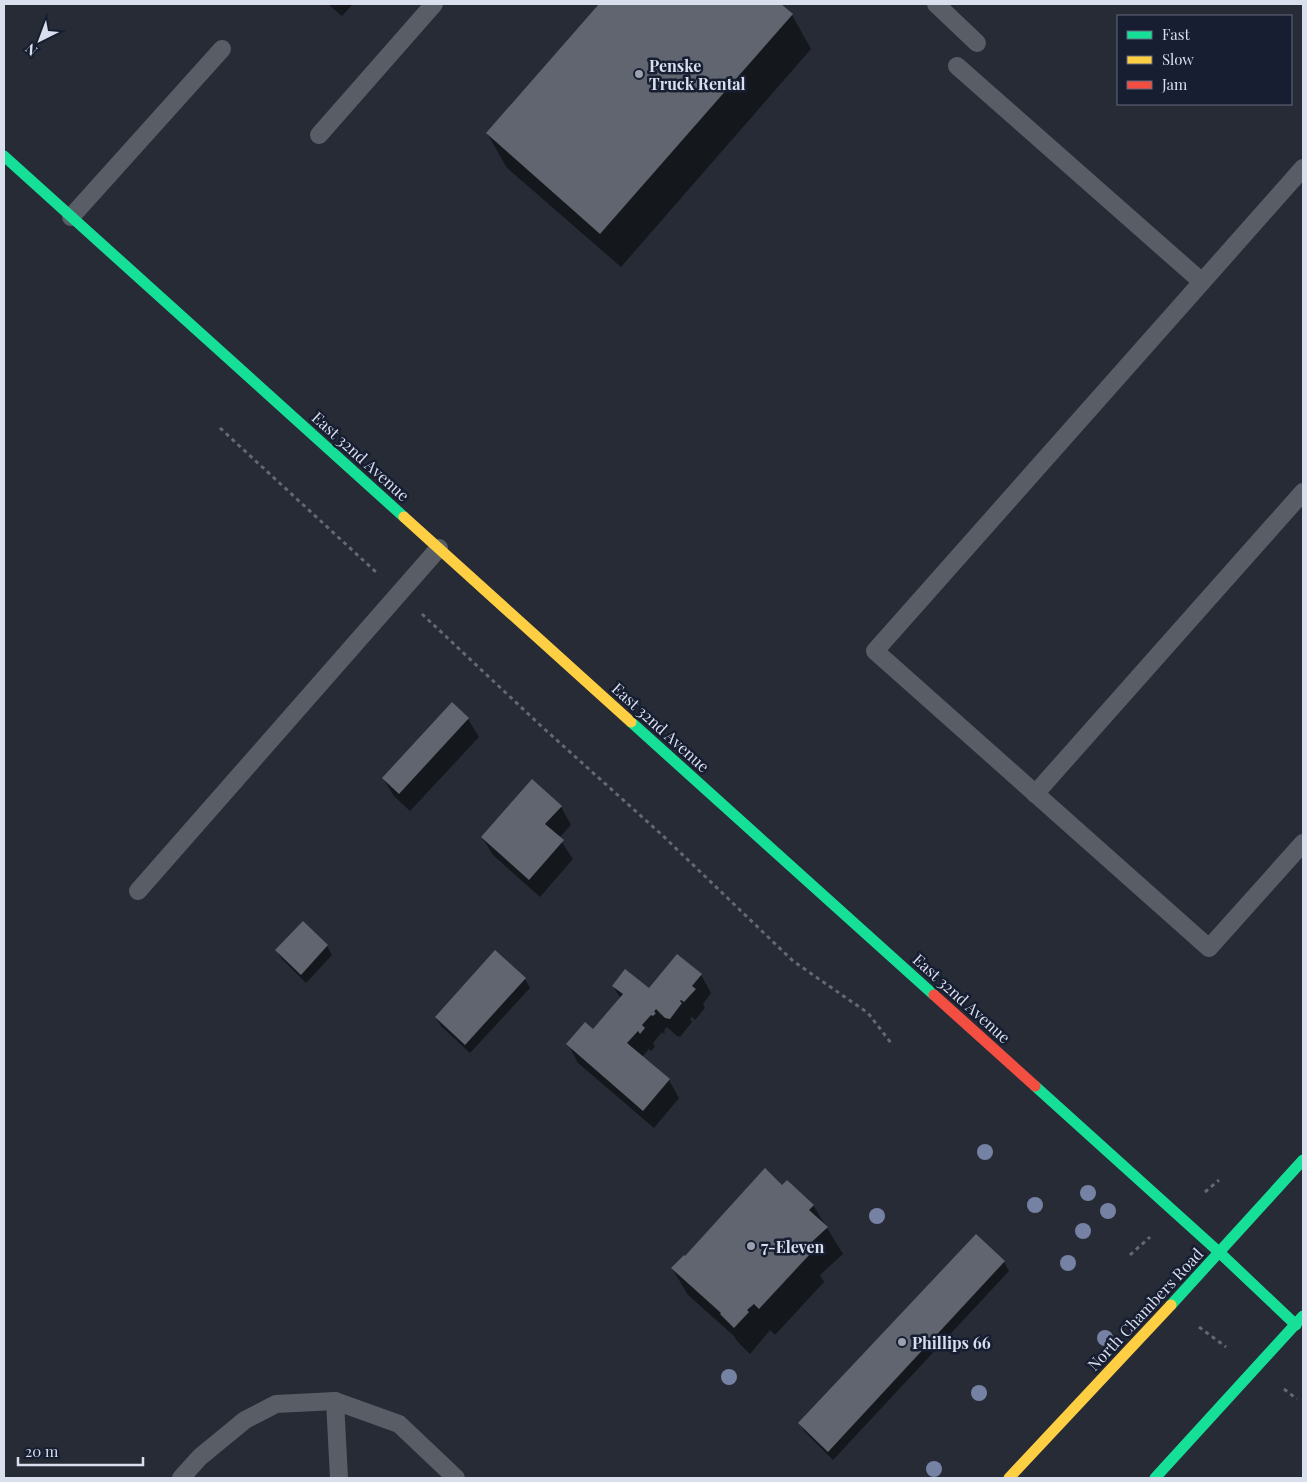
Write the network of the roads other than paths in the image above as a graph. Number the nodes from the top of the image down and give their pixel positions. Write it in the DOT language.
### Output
graph roads {
  1 [pos="434,4"];
  2 [pos="936,4"];
  3 [pos="977,43"];
  4 [pos="222,49"];
  5 [pos="957,66"];
  6 [pos="319,135"];
  7 [pos="4,156"];
  8 [pos="1303,168"];
  9 [pos="71,217"];
  10 [pos="1202,282"];
  11 [pos="1303,492"];
  12 [pos="439,548"];
  13 [pos="1035,794"];
  14 [pos="1303,843"];
  15 [pos="138,891"];
  16 [pos="1303,1160"];
  17 [pos="1220,1253"];
  18 [pos="1299,1321"];
  19 [pos="335,1400"];
  20 [pos="180,1478"];
  21 [pos="339,1478"];
  22 [pos="456,1478"];
  23 [pos="1009,1478"];
  24 [pos="1155,1478"];
  1 -- 6 [label="lane"];
  2 -- 3 [label="lane"];
  4 -- 9 [label="lane"];
  5 -- 10 [label="lane"];
  7 -- 9 [label="street, East 32nd Avenue"];
  8 -- 10 [label="lane"];
  9 -- 12 [label="street, East 32nd Avenue"];
  10 -- 13 [label="lane"];
  11 -- 13 [label="lane"];
  12 -- 15 [label="lane"];
  12 -- 17 [label="street, East 32nd Avenue"];
  13 -- 14 [label="lane"];
  16 -- 17 [label="street, North Chambers Road"];
  17 -- 18 [label="street, East 32nd Avenue"];
  17 -- 23 [label="street, North Chambers Road"];
  18 -- 24 [label="street"];
  19 -- 20 [label="lane"];
  19 -- 21 [label="lane"];
  19 -- 22 [label="lane"];
}
